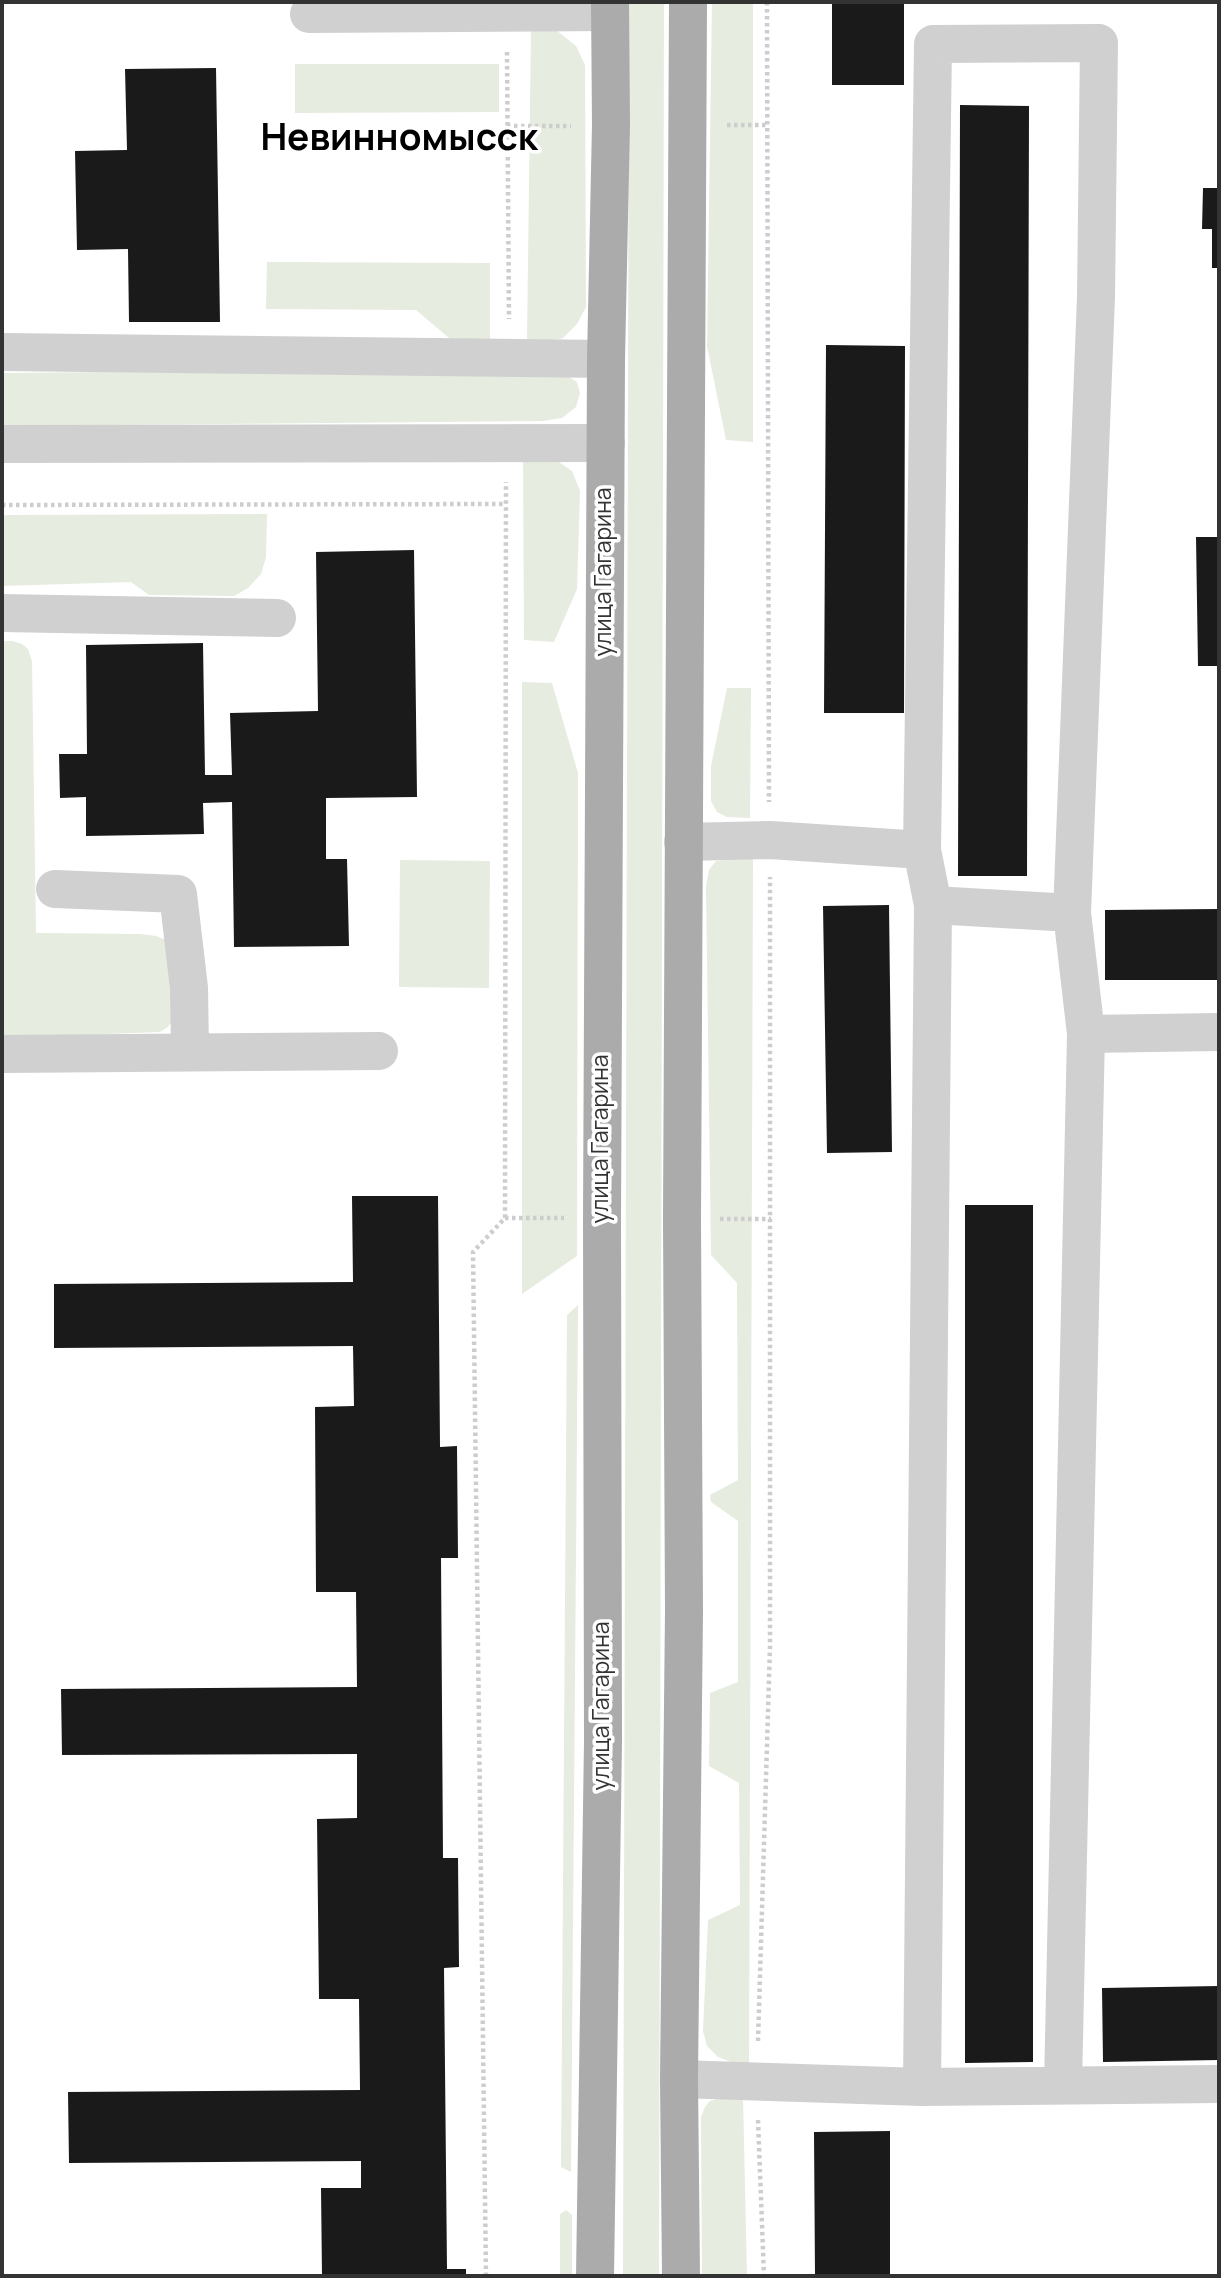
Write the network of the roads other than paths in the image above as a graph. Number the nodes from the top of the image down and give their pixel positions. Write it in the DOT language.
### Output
graph roads {
  1 [pos="688,2"];
  2 [pos="610,7"];
  3 [pos="309,14"];
  4 [pos="2,352"];
  5 [pos="606,359"];
  6 [pos="606,443"];
  7 [pos="2,444"];
  8 [pos="2,613"];
  9 [pos="277,618"];
  10 [pos="683,842"];
  11 [pos="922,850"];
  12 [pos="55,889"];
  13 [pos="933,905"];
  14 [pos="1072,913"];
  15 [pos="1219,1032"];
  16 [pos="1086,1034"];
  17 [pos="379,1051"];
  18 [pos="190,1052"];
  19 [pos="2,1054"];
  20 [pos="679,2079"];
  21 [pos="1219,2084"];
  22 [pos="1063,2085"];
  23 [pos="922,2087"];
  24 [pos="595,2276"];
  25 [pos="681,2276"];
  1 -- 10 [label="main road"];
  2 -- 3 [label="lane"];
  2 -- 5 [label="main road, улица Гагарина"];
  4 -- 5 [label="lane"];
  5 -- 6 [label="main road, улица Гагарина"];
  6 -- 7 [label="lane"];
  6 -- 24 [label="main road, улица Гагарина"];
  8 -- 9 [label="lane"];
  10 -- 11 [label="lane"];
  10 -- 20 [label="main road"];
  11 -- 13 [label="lane"];
  11 -- 14 [label="lane"];
  12 -- 18 [label="lane"];
  13 -- 14 [label="lane"];
  13 -- 23 [label="lane"];
  14 -- 16 [label="lane"];
  15 -- 16 [label="lane"];
  16 -- 22 [label="lane"];
  17 -- 18 [label="lane"];
  18 -- 19 [label="lane"];
  20 -- 23 [label="lane"];
  20 -- 25 [label="main road"];
  21 -- 22 [label="lane"];
  22 -- 23 [label="lane"];
}
